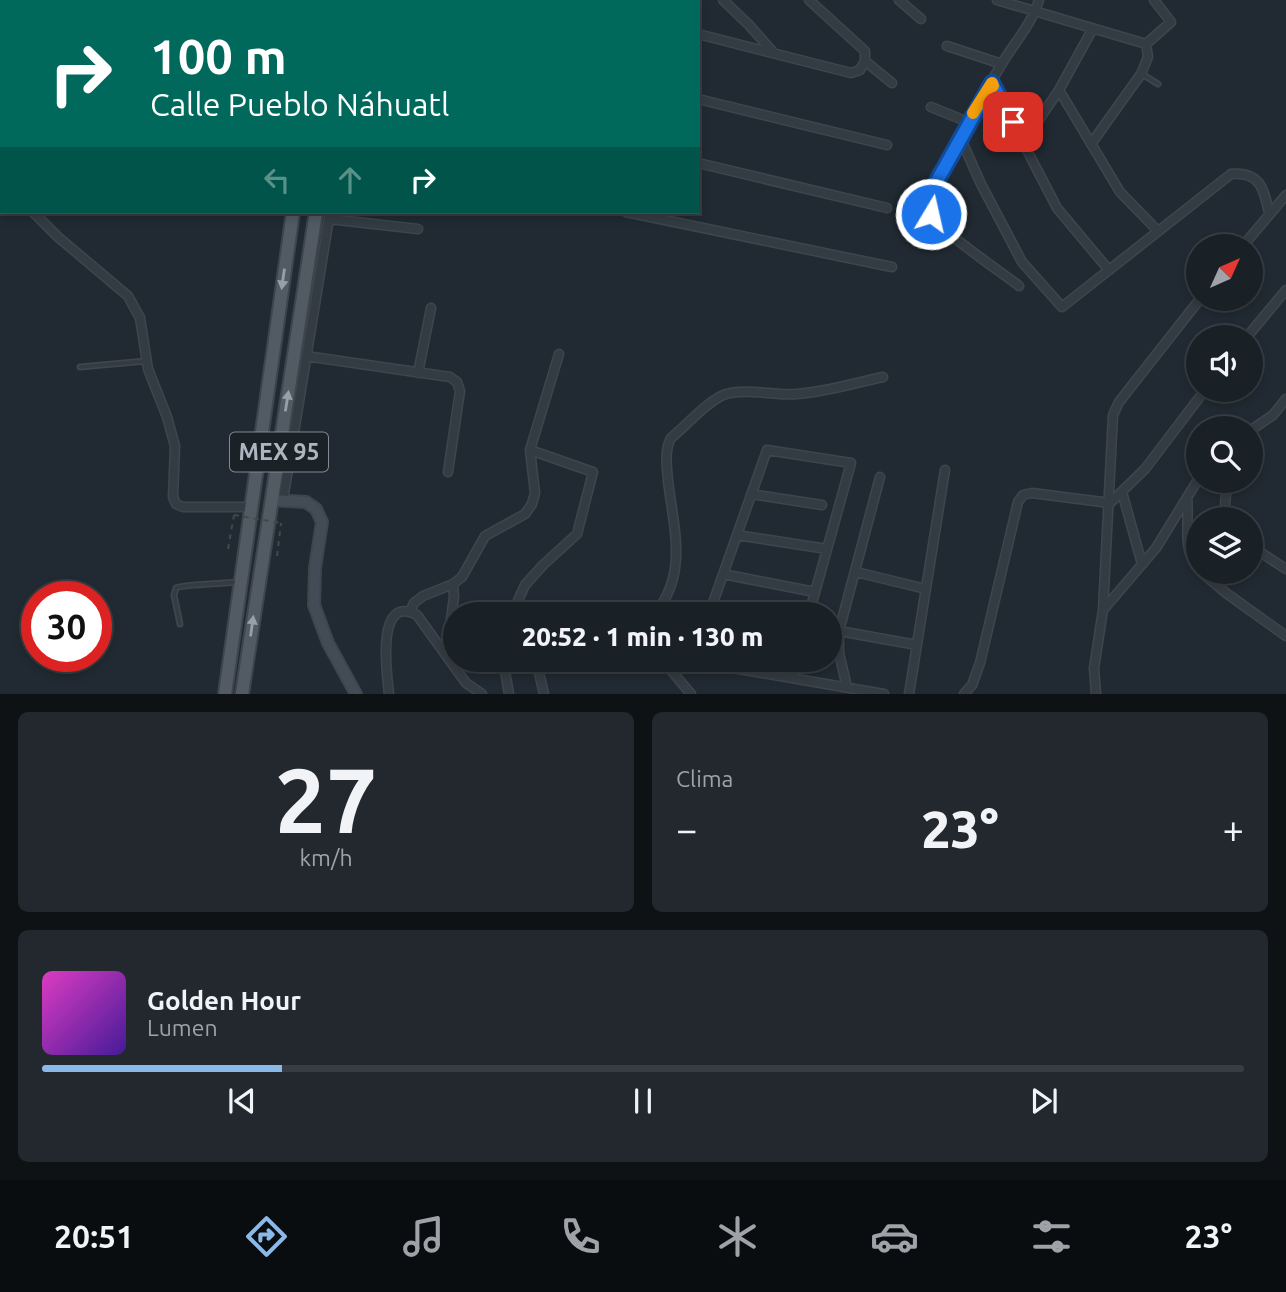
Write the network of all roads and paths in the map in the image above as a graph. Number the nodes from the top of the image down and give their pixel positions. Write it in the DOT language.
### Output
graph roads {
  1 [pos="723,0"];
  2 [pos="809,0"];
  3 [pos="899,0"];
  4 [pos="997,0"];
  5 [pos="1039,0"];
  6 [pos="1154,0"];
  7 [pos="1035,13"];
  8 [pos="921,19"];
  9 [pos="1092,30"];
  10 [pos="700,34"];
  11 [pos="1146,44"];
  12 [pos="947,46"];
  13 [pos="772,51"];
  14 [pos="865,61"];
  15 [pos="1002,64"];
  16 [pos="1141,74"];
  17 [pos="892,83"];
  18 [pos="992,83"];
  19 [pos="1158,83"];
  20 [pos="1059,90"];
  21 [pos="700,99"];
  22 [pos="931,107"];
  23 [pos="968,122"];
  24 [pos="960,137"];
  25 [pos="1024,142"];
  26 [pos="1091,144"];
  27 [pos="887,145"];
  28 [pos="700,163"];
  29 [pos="1286,195"];
  30 [pos="887,208"];
  31 [pos="1269,213"];
  32 [pos="35,214"];
  33 [pos="293,214"];
  34 [pos="316,214"];
  35 [pos="647,214"];
  36 [pos="329,215"];
  37 [pos="418,229"];
  38 [pos="1157,230"];
  39 [pos="1252,234"];
  40 [pos="892,267"];
  41 [pos="1108,269"];
  42 [pos="1019,285"];
  43 [pos="1286,290"];
  44 [pos="431,308"];
  45 [pos="1190,312"];
  46 [pos="1257,325"];
  47 [pos="559,354"];
  48 [pos="306,356"];
  49 [pos="146,361"];
  50 [pos="80,368"];
  51 [pos="418,373"];
  52 [pos="883,377"];
  53 [pos="1286,399"];
  54 [pos="1196,402"];
  55 [pos="1263,422"];
  56 [pos="530,450"];
  57 [pos="945,470"];
  58 [pos="448,472"];
  59 [pos="880,477"];
  60 [pos="1122,492"];
  61 [pos="1190,493"];
  62 [pos="751,495"];
  63 [pos="1187,497"];
  64 [pos="277,500"];
  65 [pos="1110,503"];
  66 [pos="822,505"];
  67 [pos="249,507"];
  68 [pos="1188,507"];
  69 [pos="737,535"];
  70 [pos="228,549"];
  71 [pos="827,549"];
  72 [pos="1263,555"];
  73 [pos="277,556"];
  74 [pos="1142,564"];
  75 [pos="1286,569"];
  76 [pos="856,572"];
  77 [pos="723,574"];
  78 [pos="242,582"];
  79 [pos="453,584"];
  80 [pos="1215,584"];
  81 [pos="926,589"];
  82 [pos="815,592"];
  83 [pos="453,602"];
  84 [pos="517,602"];
  85 [pos="662,602"];
  86 [pos="713,602"];
  87 [pos="812,602"];
  88 [pos="1103,610"];
  89 [pos="410,611"];
  90 [pos="842,621"];
  91 [pos="180,624"];
  92 [pos="842,632"];
  93 [pos="1286,636"];
  94 [pos="917,645"];
  95 [pos="443,650"];
  96 [pos="842,668"];
  97 [pos="458,672"];
  98 [pos="505,672"];
  99 [pos="539,672"];
  100 [pos="672,672"];
  101 [pos="757,672"];
  102 [pos="794,672"];
  103 [pos="792,678"];
  104 [pos="846,687"];
  105 [pos="225,694"];
  106 [pos="242,694"];
  107 [pos="356,694"];
  108 [pos="389,694"];
  109 [pos="482,694"];
  110 [pos="509,694"];
  111 [pos="544,694"];
  112 [pos="691,694"];
  113 [pos="884,694"];
  114 [pos="909,694"];
  115 [pos="964,694"];
  116 [pos="1096,694"];
  1 -- 13 [label="street"];
  2 -- 14 [label="street"];
  3 -- 8 [label="street"];
  4 -- 7 [label="street"];
  5 -- 7 [label="street"];
  6 -- 11 [label="street"];
  7 -- 9 [label="street"];
  7 -- 15 [label="street"];
  9 -- 11 [label="street"];
  9 -- 20 [label="street"];
  10 -- 13 [label="street"];
  11 -- 16 [label="street"];
  12 -- 15 [label="street"];
  13 -- 14 [label="street"];
  14 -- 17 [label="street"];
  15 -- 18 [label="street"];
  16 -- 19 [label="lane"];
  16 -- 26 [label="street"];
  18 -- 23 [label="street"];
  18 -- 25 [label="street"];
  20 -- 25 [label="street"];
  20 -- 26 [label="street"];
  21 -- 27 [label="street"];
  22 -- 23 [label="street"];
  23 -- 24 [label="street"];
  24 -- 41 [label="street"];
  24 -- 42 [label="street"];
  25 -- 41 [label="street"];
  26 -- 38 [label="street"];
  28 -- 30 [label="street"];
  29 -- 31 [label="street"];
  31 -- 38 [label="street"];
  31 -- 39 [label="street"];
  32 -- 49 [label="street"];
  33 -- 67 [label="main road, MEX 95, one-way"];
  64 -- 34 [label="main road, MEX 95, one-way"];
  35 -- 40 [label="street"];
  36 -- 37 [label="street"];
  36 -- 48 [label="street"];
  38 -- 41 [label="street"];
  43 -- 46 [label="street"];
  44 -- 51 [label="street"];
  45 -- 65 [label="street"];
  47 -- 56 [label="street"];
  48 -- 51 [label="street"];
  48 -- 64 [label="street"];
  49 -- 50 [label="lane"];
  49 -- 67 [label="street"];
  51 -- 58 [label="street"];
  52 -- 85 [label="street"];
  53 -- 55 [label="street"];
  54 -- 60 [label="street"];
  56 -- 79 [label="street"];
  56 -- 84 [label="street"];
  57 -- 81 [label="street"];
  59 -- 76 [label="street"];
  60 -- 65 [label="street"];
  60 -- 74 [label="street"];
  61 -- 63 [label="street"];
  62 -- 66 [label="street"];
  62 -- 69 [label="street"];
  62 -- 71 [label="street"];
  63 -- 68 [label="street"];
  63 -- 74 [label="street"];
  106 -- 64 [label="main road, MEX 95, one-way"];
  64 -- 107 [label="street"];
  65 -- 88 [label="street"];
  65 -- 115 [label="street"];
  67 -- 78 [label="main road, MEX 95"];
  69 -- 71 [label="street"];
  69 -- 77 [label="street"];
  70 -- 73 [label="path, bridge"];
  71 -- 82 [label="street"];
  72 -- 75 [label="street"];
  74 -- 88 [label="street"];
  76 -- 81 [label="street"];
  76 -- 90 [label="street"];
  77 -- 82 [label="street"];
  77 -- 86 [label="street"];
  78 -- 91 [label="lane"];
  78 -- 105 [label="main road, MEX 95"];
  79 -- 83 [label="street"];
  79 -- 89 [label="street"];
  80 -- 93 [label="street"];
  81 -- 94 [label="street"];
  82 -- 87 [label="street"];
  88 -- 116 [label="street"];
  89 -- 95 [label="street"];
  89 -- 108 [label="street"];
  92 -- 94 [label="street"];
  94 -- 114 [label="street"];
  96 -- 104 [label="street"];
  97 -- 109 [label="street"];
  98 -- 110 [label="street"];
  99 -- 111 [label="street"];
  100 -- 112 [label="street"];
  101 -- 103 [label="street"];
  102 -- 103 [label="street"];
  103 -- 104 [label="street"];
  104 -- 113 [label="street"];
}
